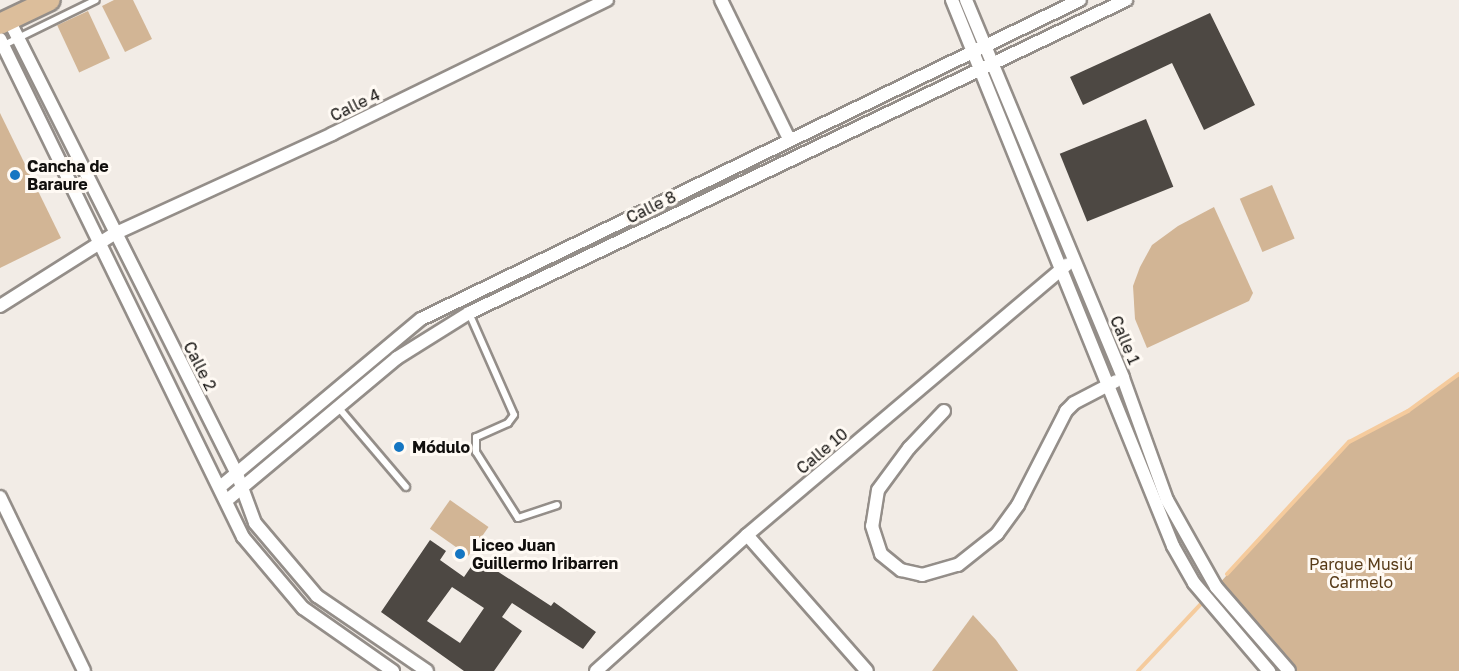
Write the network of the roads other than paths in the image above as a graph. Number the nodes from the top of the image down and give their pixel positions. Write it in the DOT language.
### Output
graph roads {
  1 [pos="50,0"];
  2 [pos="96,0"];
  3 [pos="607,0"];
  4 [pos="721,0"];
  5 [pos="952,0"];
  6 [pos="966,0"];
  7 [pos="1080,0"];
  8 [pos="1126,0"];
  9 [pos="4,22"];
  10 [pos="16,38"];
  11 [pos="2,42"];
  12 [pos="987,44"];
  13 [pos="975,51"];
  14 [pos="995,63"];
  15 [pos="981,70"];
  16 [pos="789,139"];
  17 [pos="114,234"];
  18 [pos="98,244"];
  19 [pos="1074,262"];
  20 [pos="1062,267"];
  21 [pos="0,306"];
  22 [pos="469,313"];
  23 [pos="1123,378"];
  24 [pos="1109,384"];
  25 [pos="338,406"];
  26 [pos="945,411"];
  27 [pos="237,474"];
  28 [pos="220,487"];
  29 [pos="406,487"];
  30 [pos="241,489"];
  31 [pos="0,497"];
  32 [pos="226,501"];
  33 [pos="557,506"];
  34 [pos="747,535"];
  35 [pos="84,671"];
  36 [pos="393,671"];
  37 [pos="427,671"];
  38 [pos="596,671"];
  39 [pos="867,671"];
  40 [pos="1269,671"];
  41 [pos="1289,671"];
  1 -- 9 [label="main road"];
  2 -- 10 [label="lane"];
  3 -- 17 [label="street, Calle 4"];
  4 -- 16 [label="street"];
  5 -- 13 [label="street, Calle 1"];
  6 -- 12 [label="street, Calle 1"];
  7 -- 12 [label="street, Calle 8"];
  8 -- 14 [label="street, Calle 8"];
  9 -- 10 [label="street, Calle 2"];
  10 -- 11 [label="lane"];
  10 -- 17 [label="street, Calle 2"];
  11 -- 18 [label="street"];
  12 -- 13 [label="street, Calle 8"];
  12 -- 14 [label="street, Calle 1"];
  13 -- 15 [label="street, Calle 1"];
  13 -- 16 [label="street, Calle 8"];
  14 -- 15 [label="street, Calle 8"];
  14 -- 19 [label="street, Calle 1"];
  15 -- 20 [label="street, Calle 1"];
  15 -- 22 [label="street, Calle 8"];
  16 -- 27 [label="street, Calle 8"];
  17 -- 18 [label="street, Calle 4"];
  17 -- 27 [label="street, Calle 2"];
  18 -- 21 [label="street, Calle 4"];
  18 -- 28 [label="street"];
  19 -- 20 [label="street, Calle 10"];
  19 -- 23 [label="street, Calle 1"];
  20 -- 24 [label="street, Calle 1"];
  20 -- 34 [label="street, Calle 10"];
  22 -- 25 [label="street, Calle 8"];
  22 -- 33 [label="lane"];
  23 -- 24 [label="street"];
  23 -- 41 [label="street, Calle 1"];
  24 -- 26 [label="street"];
  24 -- 40 [label="street, Calle 1"];
  25 -- 29 [label="lane"];
  25 -- 30 [label="street, Calle 8"];
  27 -- 28 [label="street, Calle 8"];
  27 -- 30 [label="street, Calle 2"];
  28 -- 32 [label="street"];
  30 -- 32 [label="street, Calle 8"];
  30 -- 37 [label="street, Calle 2"];
  31 -- 35 [label="street"];
  32 -- 36 [label="street"];
  34 -- 38 [label="street, Calle 10"];
  34 -- 39 [label="street"];
}
